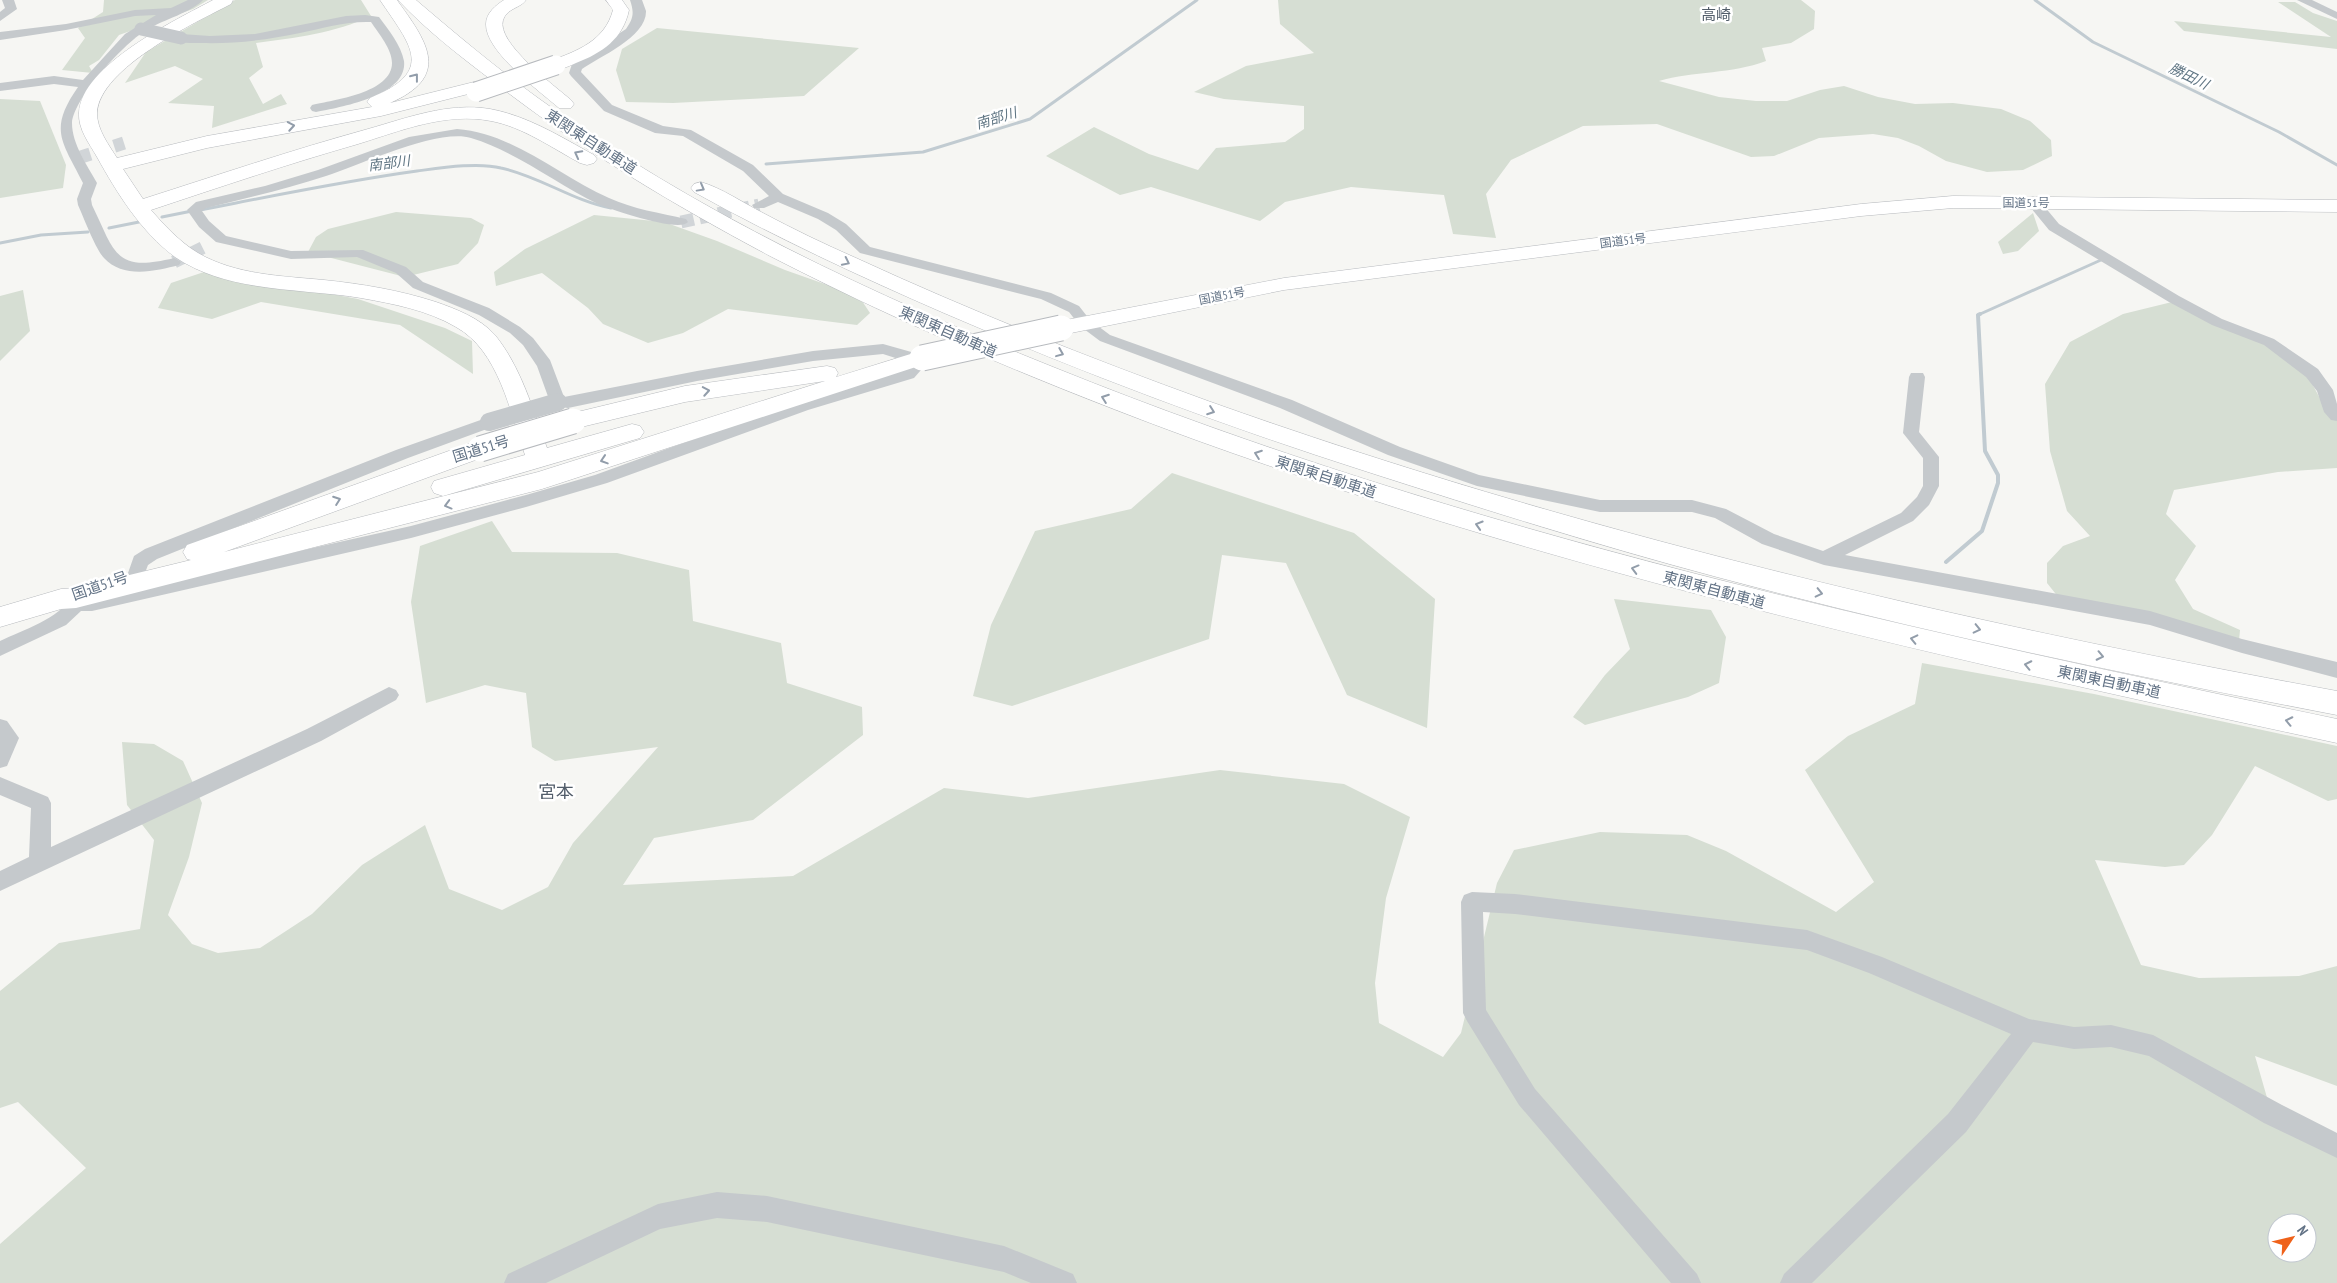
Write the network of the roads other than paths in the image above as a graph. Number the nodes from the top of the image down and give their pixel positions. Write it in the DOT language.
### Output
graph roads {
  1 [pos="8,0"];
  2 [pos="197,0"];
  3 [pos="225,0"];
  4 [pos="388,0"];
  5 [pos="406,0"];
  6 [pos="432,0"];
  7 [pos="518,0"];
  8 [pos="603,0"];
  9 [pos="614,0"];
  10 [pos="636,0"];
  11 [pos="2303,0"];
  12 [pos="177,10"];
  13 [pos="143,13"];
  14 [pos="2337,16"];
  15 [pos="0,18"];
  16 [pos="140,29"];
  17 [pos="0,36"];
  18 [pos="554,63"];
  19 [pos="85,86"];
  20 [pos="0,87"];
  21 [pos="475,90"];
  22 [pos="565,104"];
  23 [pos="320,114"];
  24 [pos="216,141"];
  25 [pos="330,146"];
  26 [pos="112,166"];
  27 [pos="225,179"];
  28 [pos="778,197"];
  29 [pos="2034,203"];
  30 [pos="759,206"];
  31 [pos="2337,206"];
  32 [pos="139,207"];
  33 [pos="681,222"];
  34 [pos="733,227"];
  35 [pos="221,239"];
  36 [pos="206,246"];
  37 [pos="174,262"];
  38 [pos="1085,322"];
  39 [pos="920,358"];
  40 [pos="872,374"];
  41 [pos="817,375"];
  42 [pos="1917,377"];
  43 [pos="747,399"];
  44 [pos="558,402"];
  45 [pos="2337,416"];
  46 [pos="539,458"];
  47 [pos="314,526"];
  48 [pos="1824,558"];
  49 [pos="224,560"];
  50 [pos="148,569"];
  51 [pos="1769,593"];
  52 [pos="72,600"];
  53 [pos="0,617"];
  54 [pos="0,648"];
  55 [pos="2337,670"];
  56 [pos="389,695"];
  57 [pos="2337,704"];
  58 [pos="0,727"];
  59 [pos="2337,730"];
  60 [pos="0,760"];
  61 [pos="0,786"];
  62 [pos="40,863"];
  63 [pos="0,881"];
  64 [pos="2028,1030"];
  65 [pos="2337,1146"];
  66 [pos="517,1283"];
  67 [pos="1064,1283"];
  68 [pos="1688,1283"];
  69 [pos="1793,1283"];
  1 -- 15 [label="street"];
  2 -- 12 [label="street"];
  3 -- 26 [label="highway"];
  23 -- 4 [label="highway, one-way"];
  5 -- 34 [label="highway, 東関東自動車道"];
  6 -- 22 [label="highway, 東関東自動車道"];
  7 -- 22 [label="highway"];
  8 -- 18 [label="highway"];
  9 -- 18 [label="highway"];
  10 -- 28 [label="street"];
  11 -- 14 [label="street"];
  12 -- 13 [label="street"];
  12 -- 16 [label="street"];
  13 -- 16 [label="street"];
  13 -- 17 [label="street"];
  16 -- 19 [label="street"];
  16 -- 23 [label="street, bridge"];
  18 -- 21 [label="highway, bridge"];
  19 -- 20 [label="street"];
  19 -- 37 [label="street"];
  21 -- 23 [label="highway"];
  21 -- 25 [label="highway"];
  22 -- 51 [label="highway, 東関東自動車道, one-way"];
  24 -- 23 [label="highway, one-way"];
  24 -- 26 [label="highway"];
  24 -- 27 [label="highway"];
  25 -- 27 [label="highway"];
  34 -- 25 [label="highway, one-way"];
  26 -- 32 [label="highway"];
  27 -- 32 [label="highway"];
  28 -- 30 [label="street"];
  28 -- 38 [label="street"];
  29 -- 31 [label="highway, 国道51号"];
  29 -- 38 [label="highway, 国道51号"];
  29 -- 45 [label="street"];
  32 -- 46 [label="highway"];
  33 -- 35 [label="street"];
  51 -- 34 [label="highway, 東関東自動車道, one-way"];
  35 -- 36 [label="street"];
  35 -- 44 [label="street"];
  38 -- 39 [label="highway, 国道51号, bridge"];
  38 -- 48 [label="street"];
  39 -- 40 [label="highway, 国道51号"];
  39 -- 41 [label="highway, 国道51号"];
  39 -- 44 [label="street"];
  39 -- 52 [label="street"];
  40 -- 43 [label="highway"];
  40 -- 49 [label="highway, 国道51号, one-way"];
  41 -- 43 [label="highway"];
  50 -- 41 [label="highway, 国道51号, one-way, bridge"];
  42 -- 48 [label="street"];
  43 -- 46 [label="highway"];
  44 -- 50 [label="street, bridge"];
  46 -- 47 [label="highway"];
  47 -- 49 [label="highway"];
  47 -- 50 [label="highway"];
  48 -- 55 [label="street"];
  49 -- 52 [label="highway, 国道51号"];
  50 -- 52 [label="highway, 国道51号"];
  51 -- 57 [label="highway, 東関東自動車道, one-way"];
  59 -- 51 [label="highway, 東関東自動車道, one-way"];
  52 -- 53 [label="highway, 国道51号"];
  52 -- 54 [label="street"];
  56 -- 62 [label="street"];
  58 -- 60 [label="street"];
  61 -- 62 [label="street"];
  62 -- 63 [label="street"];
  64 -- 65 [label="street"];
  64 -- 68 [label="street"];
  64 -- 69 [label="street"];
  66 -- 67 [label="street"];
}
